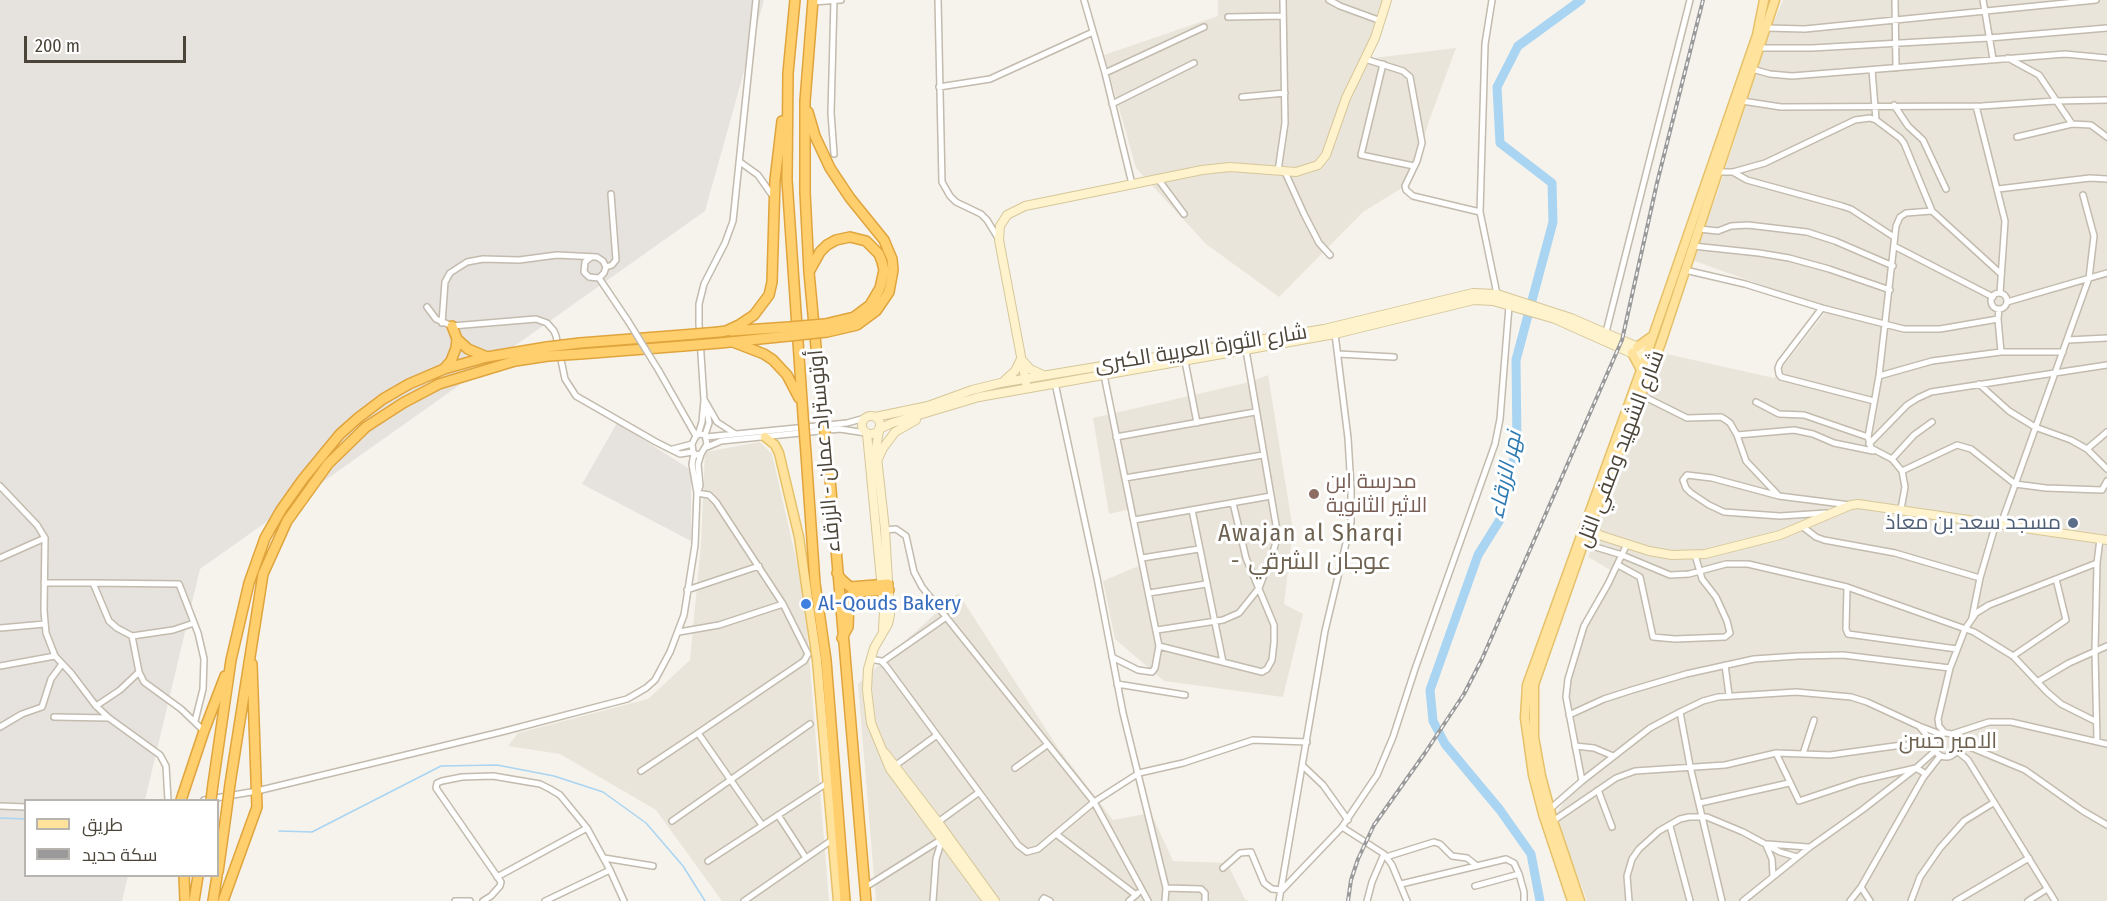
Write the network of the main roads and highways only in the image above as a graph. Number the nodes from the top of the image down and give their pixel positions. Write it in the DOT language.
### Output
graph roads {
  1 [pos="795,0"];
  2 [pos="1387,0"];
  3 [pos="1764,0"];
  4 [pos="1775,0"];
  5 [pos="812,1"];
  6 [pos="788,101"];
  7 [pos="805,101"];
  8 [pos="809,272"];
  9 [pos="1525,306"];
  10 [pos="1543,312"];
  11 [pos="452,326"];
  12 [pos="826,328"];
  13 [pos="722,331"];
  14 [pos="789,332"];
  15 [pos="1653,334"];
  16 [pos="457,339"];
  17 [pos="733,342"];
  18 [pos="1635,350"];
  19 [pos="548,352"];
  20 [pos="486,357"];
  21 [pos="1651,357"];
  22 [pos="1021,358"];
  23 [pos="444,369"];
  24 [pos="1641,370"];
  25 [pos="1048,375"];
  26 [pos="1000,383"];
  27 [pos="1026,383"];
  28 [pos="801,401"];
  29 [pos="930,413"];
  30 [pos="875,417"];
  31 [pos="879,430"];
  32 [pos="867,434"];
  33 [pos="765,437"];
  34 [pos="877,460"];
  35 [pos="1590,525"];
  36 [pos="2104,539"];
  37 [pos="836,571"];
  38 [pos="810,584"];
  39 [pos="885,587"];
  40 [pos="842,638"];
  41 [pos="250,647"];
  42 [pos="231,660"];
  43 [pos="884,752"];
  44 [pos="182,799"];
  45 [pos="211,799"];
  46 [pos="219,861"];
  47 [pos="184,877"];
  48 [pos="198,877"];
  49 [pos="217,877"];
  50 [pos="185,901"];
  51 [pos="194,901"];
  52 [pos="213,901"];
  53 [pos="223,901"];
  54 [pos="843,901"];
  55 [pos="866,901"];
  56 [pos="987,901"];
  57 [pos="995,901"];
  58 [pos="1572,901"];
  59 [pos="1580,901"];
  1 -- 6 [label="highway, أوتوستراد عمان - الزرقاء"];
  2 -- 22 [label="main road"];
  3 -- 15 [label="main road, شارع الشهيد وصفي التل"];
  4 -- 21 [label="main road, شارع الشهيد وصفي التل"];
  5 -- 7 [label="highway, أوتوستراد عمان - الزرقاء"];
  6 -- 13 [label="highway"];
  6 -- 28 [label="highway, أوتوستراد عمان - الزرقاء"];
  7 -- 8 [label="highway, أوتوستراد عمان - الزرقاء"];
  7 -- 12 [label="highway"];
  8 -- 12 [label="highway"];
  8 -- 37 [label="highway, أوتوستراد عمان - الزرقاء, bridge"];
  9 -- 10 [label="main road"];
  9 -- 25 [label="main road, شارع الثورة العربية الكبرى"];
  9 -- 27 [label="main road, شارع الثورة العربية الكبرى"];
  10 -- 18 [label="main road"];
  10 -- 18 [label="main road"];
  11 -- 16 [label="highway"];
  12 -- 14 [label="highway, bridge"];
  13 -- 14 [label="highway"];
  13 -- 19 [label="highway, bridge"];
  14 -- 17 [label="highway"];
  15 -- 18 [label="main road"];
  15 -- 21 [label="main road, شارع الشهيد وصفي التل"];
  16 -- 20 [label="highway"];
  16 -- 23 [label="highway"];
  17 -- 19 [label="highway, bridge"];
  17 -- 28 [label="highway"];
  18 -- 21 [label="main road"];
  18 -- 24 [label="main road"];
  19 -- 20 [label="highway"];
  19 -- 41 [label="highway"];
  20 -- 23 [label="highway"];
  21 -- 24 [label="main road, شارع الشهيد وصفي التل"];
  21 -- 35 [label="main road, شارع الشهيد وصفي التل"];
  22 -- 25 [label="main road"];
  22 -- 26 [label="main road"];
  22 -- 27 [label="main road"];
  23 -- 42 [label="highway"];
  24 -- 58 [label="main road, شارع الشهيد وصفي التل"];
  25 -- 27 [label="main road, شارع الثورة العربية الكبرى"];
  26 -- 27 [label="main road, شارع الثورة العربية الكبرى"];
  26 -- 30 [label="main road, شارع الثورة العربية الكبرى"];
  27 -- 29 [label="main road, شارع الثورة العربية الكبرى"];
  28 -- 38 [label="highway, أوتوستراد عمان - الزرقاء, bridge"];
  29 -- 31 [label="main road, شارع الثورة العربية الكبرى"];
  29 -- 34 [label="main road"];
  30 -- 31 [label="main road"];
  30 -- 32 [label="main road"];
  31 -- 32 [label="main road"];
  31 -- 34 [label="main road"];
  32 -- 39 [label="main road"];
  33 -- 38 [label="main road"];
  34 -- 39 [label="main road"];
  35 -- 36 [label="main road"];
  35 -- 59 [label="main road, شارع الشهيد وصفي التل"];
  37 -- 39 [label="highway"];
  37 -- 40 [label="highway, أوتوستراد عمان - الزرقاء"];
  38 -- 54 [label="main road"];
  38 -- 54 [label="highway, أوتوستراد عمان - الزرقاء"];
  39 -- 40 [label="highway"];
  39 -- 43 [label="main road"];
  40 -- 55 [label="highway, أوتوستراد عمان - الزرقاء"];
  41 -- 46 [label="highway, bridge"];
  41 -- 53 [label="highway"];
  42 -- 44 [label="highway"];
  42 -- 45 [label="highway, bridge"];
  43 -- 56 [label="main road"];
  43 -- 57 [label="main road"];
  47 -- 50 [label="highway"];
  48 -- 51 [label="highway"];
  49 -- 52 [label="highway"];
}
